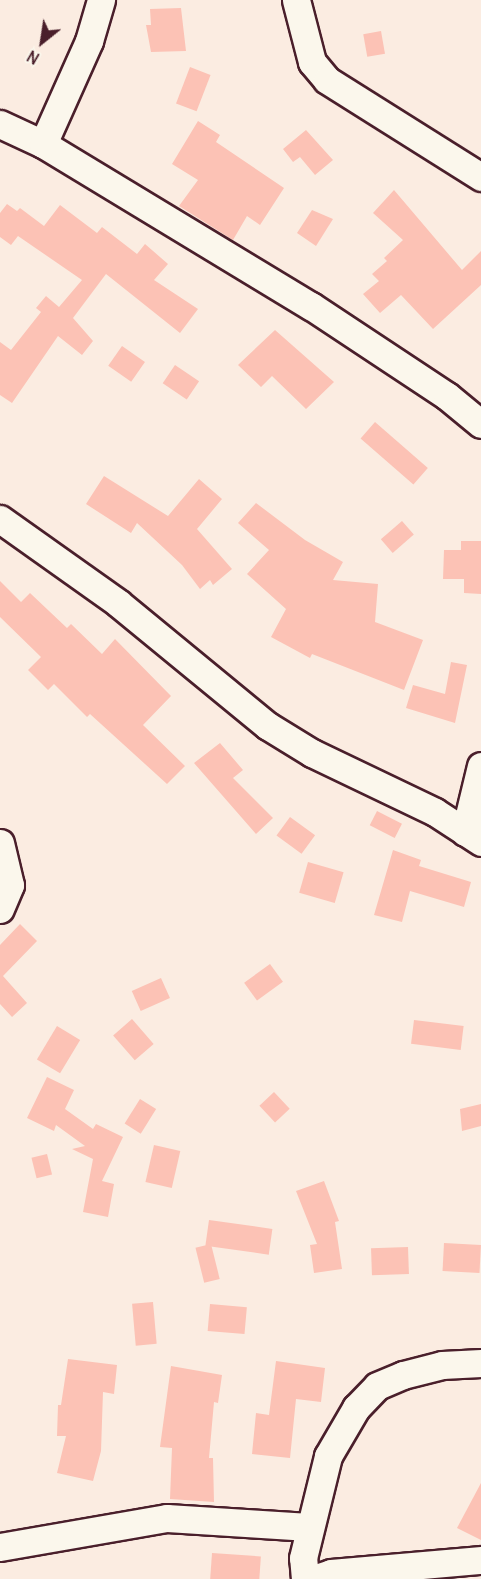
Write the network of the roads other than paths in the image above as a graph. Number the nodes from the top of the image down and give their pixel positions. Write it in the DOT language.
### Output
graph roads {
  1 [pos="101,0"];
  2 [pos="296,0"];
  3 [pos="0,124"];
  4 [pos="43,144"];
  5 [pos="481,177"];
  6 [pos="481,424"];
  7 [pos="0,519"];
  8 [pos="481,766"];
  9 [pos="473,837"];
  10 [pos="0,843"];
  11 [pos="0,909"];
  12 [pos="481,1363"];
  13 [pos="309,1527"];
  14 [pos="0,1547"];
  15 [pos="473,1567"];
  16 [pos="305,1579"];
  17 [pos="313,1579"];
  1 -- 4 [label="street"];
  2 -- 5 [label="street"];
  3 -- 4 [label="street"];
  4 -- 6 [label="street"];
  7 -- 9 [label="street"];
  8 -- 9 [label="street"];
  10 -- 11 [label="street"];
  12 -- 13 [label="street"];
  13 -- 14 [label="street"];
  13 -- 16 [label="street"];
  15 -- 17 [label="street"];
}
